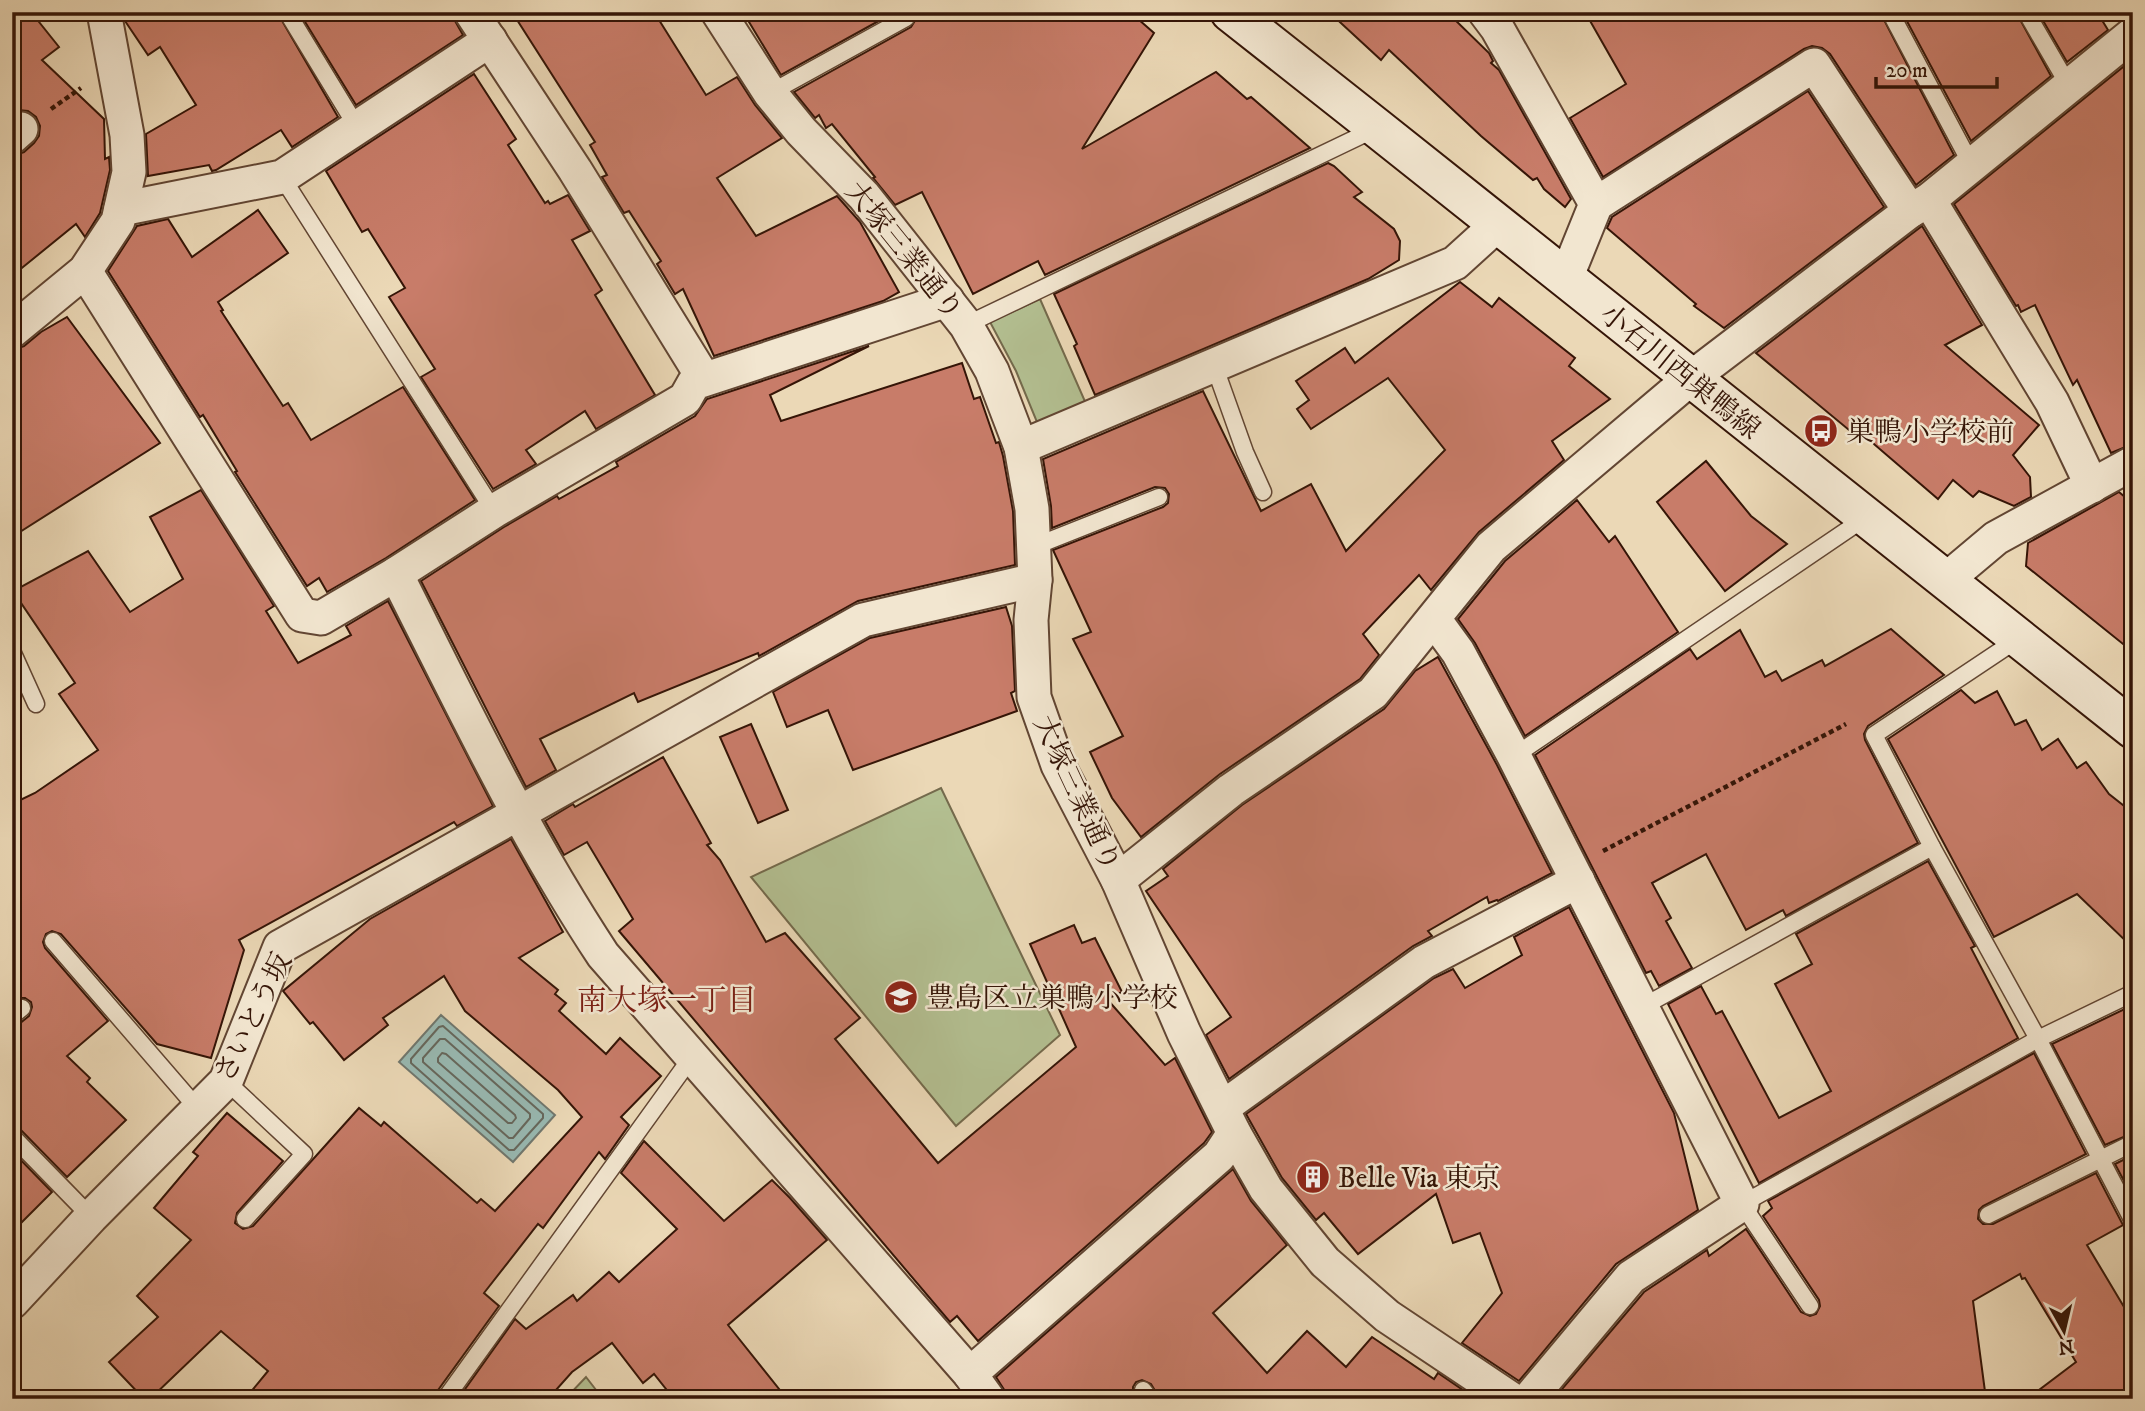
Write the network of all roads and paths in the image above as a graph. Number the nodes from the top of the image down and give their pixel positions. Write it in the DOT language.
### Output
graph roads {
  1 [pos="104,12"];
  2 [pos="287,12"];
  3 [pos="471,12"];
  4 [pos="718,12"];
  5 [pos="1230,12"];
  6 [pos="1485,12"];
  7 [pos="1890,12"];
  8 [pos="2026,12"];
  9 [pos="906,18"];
  10 [pos="2133,34"];
  11 [pos="489,40"];
  12 [pos="114,64"];
  13 [pos="2069,86"];
  14 [pos="770,93"];
  15 [pos="357,127"];
  16 [pos="1377,128"];
  17 [pos="17,133"];
  18 [pos="1971,164"];
  19 [pos="282,177"];
  20 [pos="1596,204"];
  21 [pos="1920,205"];
  22 [pos="121,209"];
  23 [pos="1498,224"];
  24 [pos="85,271"];
  25 [pos="1566,278"];
  26 [pos="956,313"];
  27 [pos="12,331"];
  28 [pos="1214,365"];
  29 [pos="1691,378"];
  30 [pos="704,379"];
  31 [pos="1021,447"];
  32 [pos="2133,463"];
  33 [pos="2092,486"];
  34 [pos="1263,492"];
  35 [pos="1158,497"];
  36 [pos="494,511"];
  37 [pos="1865,517"];
  38 [pos="1033,547"];
  39 [pos="396,574"];
  40 [pos="1034,580"];
  41 [pos="1945,580"];
  42 [pos="1434,619"];
  43 [pos="2018,639"];
  44 [pos="12,651"];
  45 [pos="36,704"];
  46 [pos="2133,729"];
  47 [pos="1874,735"];
  48 [pos="1514,756"];
  49 [pos="517,814"];
  50 [pos="1932,847"];
  51 [pos="1575,874"];
  52 [pos="1118,880"];
  53 [pos="53,941"];
  54 [pos="2133,993"];
  55 [pos="1642,1007"];
  56 [pos="2038,1039"];
  57 [pos="691,1058"];
  58 [pos="226,1082"];
  59 [pos="198,1109"];
  60 [pos="1228,1121"];
  61 [pos="12,1136"];
  62 [pos="2133,1143"];
  63 [pos="2100,1160"];
  64 [pos="1742,1204"];
  65 [pos="1988,1215"];
  66 [pos="91,1217"];
  67 [pos="245,1219"];
  68 [pos="2133,1221"];
  69 [pos="12,1302"];
  70 [pos="1810,1307"];
  71 [pos="979,1387"];
  72 [pos="445,1399"];
  73 [pos="1511,1399"];
  74 [pos="1529,1399"];
  1 -- 12 [label="street"];
  2 -- 15 [label="lane"];
  3 -- 11 [label="street"];
  4 -- 14 [label="street, 大塚三業通り"];
  5 -- 16 [label="main road, 小石川西巣鴨線"];
  6 -- 20 [label="street"];
  7 -- 18 [label="lane"];
  8 -- 13 [label="lane"];
  9 -- 14 [label="lane"];
  10 -- 13 [label="street"];
  11 -- 15 [label="street"];
  11 -- 30 [label="street"];
  12 -- 17 [label="path"];
  12 -- 22 [label="street"];
  13 -- 18 [label="street"];
  14 -- 26 [label="street, 大塚三業通り"];
  15 -- 19 [label="street"];
  16 -- 23 [label="main road, 小石川西巣鴨線"];
  16 -- 26 [label="lane"];
  18 -- 21 [label="street"];
  19 -- 22 [label="street"];
  19 -- 36 [label="lane"];
  20 -- 21 [label="street"];
  20 -- 25 [label="street"];
  21 -- 29 [label="street"];
  21 -- 33 [label="street"];
  22 -- 24 [label="street"];
  23 -- 25 [label="main road, 小石川西巣鴨線"];
  23 -- 28 [label="street"];
  24 -- 27 [label="street"];
  24 -- 39 [label="street"];
  25 -- 29 [label="main road, 小石川西巣鴨線"];
  26 -- 30 [label="street"];
  26 -- 31 [label="street, 大塚三業通り"];
  28 -- 31 [label="street"];
  28 -- 34 [label="lane"];
  29 -- 37 [label="main road, 小石川西巣鴨線"];
  29 -- 42 [label="street"];
  30 -- 36 [label="street"];
  31 -- 38 [label="street, 大塚三業通り"];
  32 -- 33 [label="street"];
  33 -- 41 [label="street"];
  35 -- 38 [label="lane"];
  36 -- 39 [label="street"];
  37 -- 41 [label="main road, 小石川西巣鴨線"];
  37 -- 48 [label="lane"];
  38 -- 40 [label="street, 大塚三業通り"];
  39 -- 49 [label="street"];
  40 -- 49 [label="street, さいとう坂"];
  40 -- 52 [label="street, 大塚三業通り"];
  41 -- 43 [label="main road, 小石川西巣鴨線"];
  42 -- 48 [label="street"];
  42 -- 52 [label="street"];
  43 -- 46 [label="main road, 小石川西巣鴨線"];
  43 -- 47 [label="lane"];
  44 -- 45 [label="lane"];
  47 -- 50 [label="lane"];
  47 -- 51 [label="path"];
  48 -- 51 [label="street"];
  49 -- 57 [label="street"];
  49 -- 58 [label="street, さいとう坂"];
  50 -- 55 [label="lane"];
  50 -- 56 [label="lane"];
  51 -- 55 [label="street"];
  51 -- 60 [label="street"];
  52 -- 60 [label="street, 大塚三業通り"];
  53 -- 59 [label="lane"];
  54 -- 56 [label="lane"];
  55 -- 64 [label="street"];
  56 -- 63 [label="lane"];
  56 -- 64 [label="lane"];
  57 -- 71 [label="street"];
  57 -- 72 [label="lane"];
  58 -- 59 [label="street, さいとう坂"];
  58 -- 67 [label="lane"];
  59 -- 66 [label="street, さいとう坂"];
  60 -- 71 [label="street"];
  60 -- 73 [label="street, 大塚三業通り"];
  61 -- 66 [label="lane"];
  62 -- 63 [label="lane"];
  63 -- 65 [label="lane"];
  63 -- 68 [label="lane"];
  64 -- 70 [label="lane"];
  64 -- 74 [label="street"];
  66 -- 69 [label="street, さいとう坂"];
}
